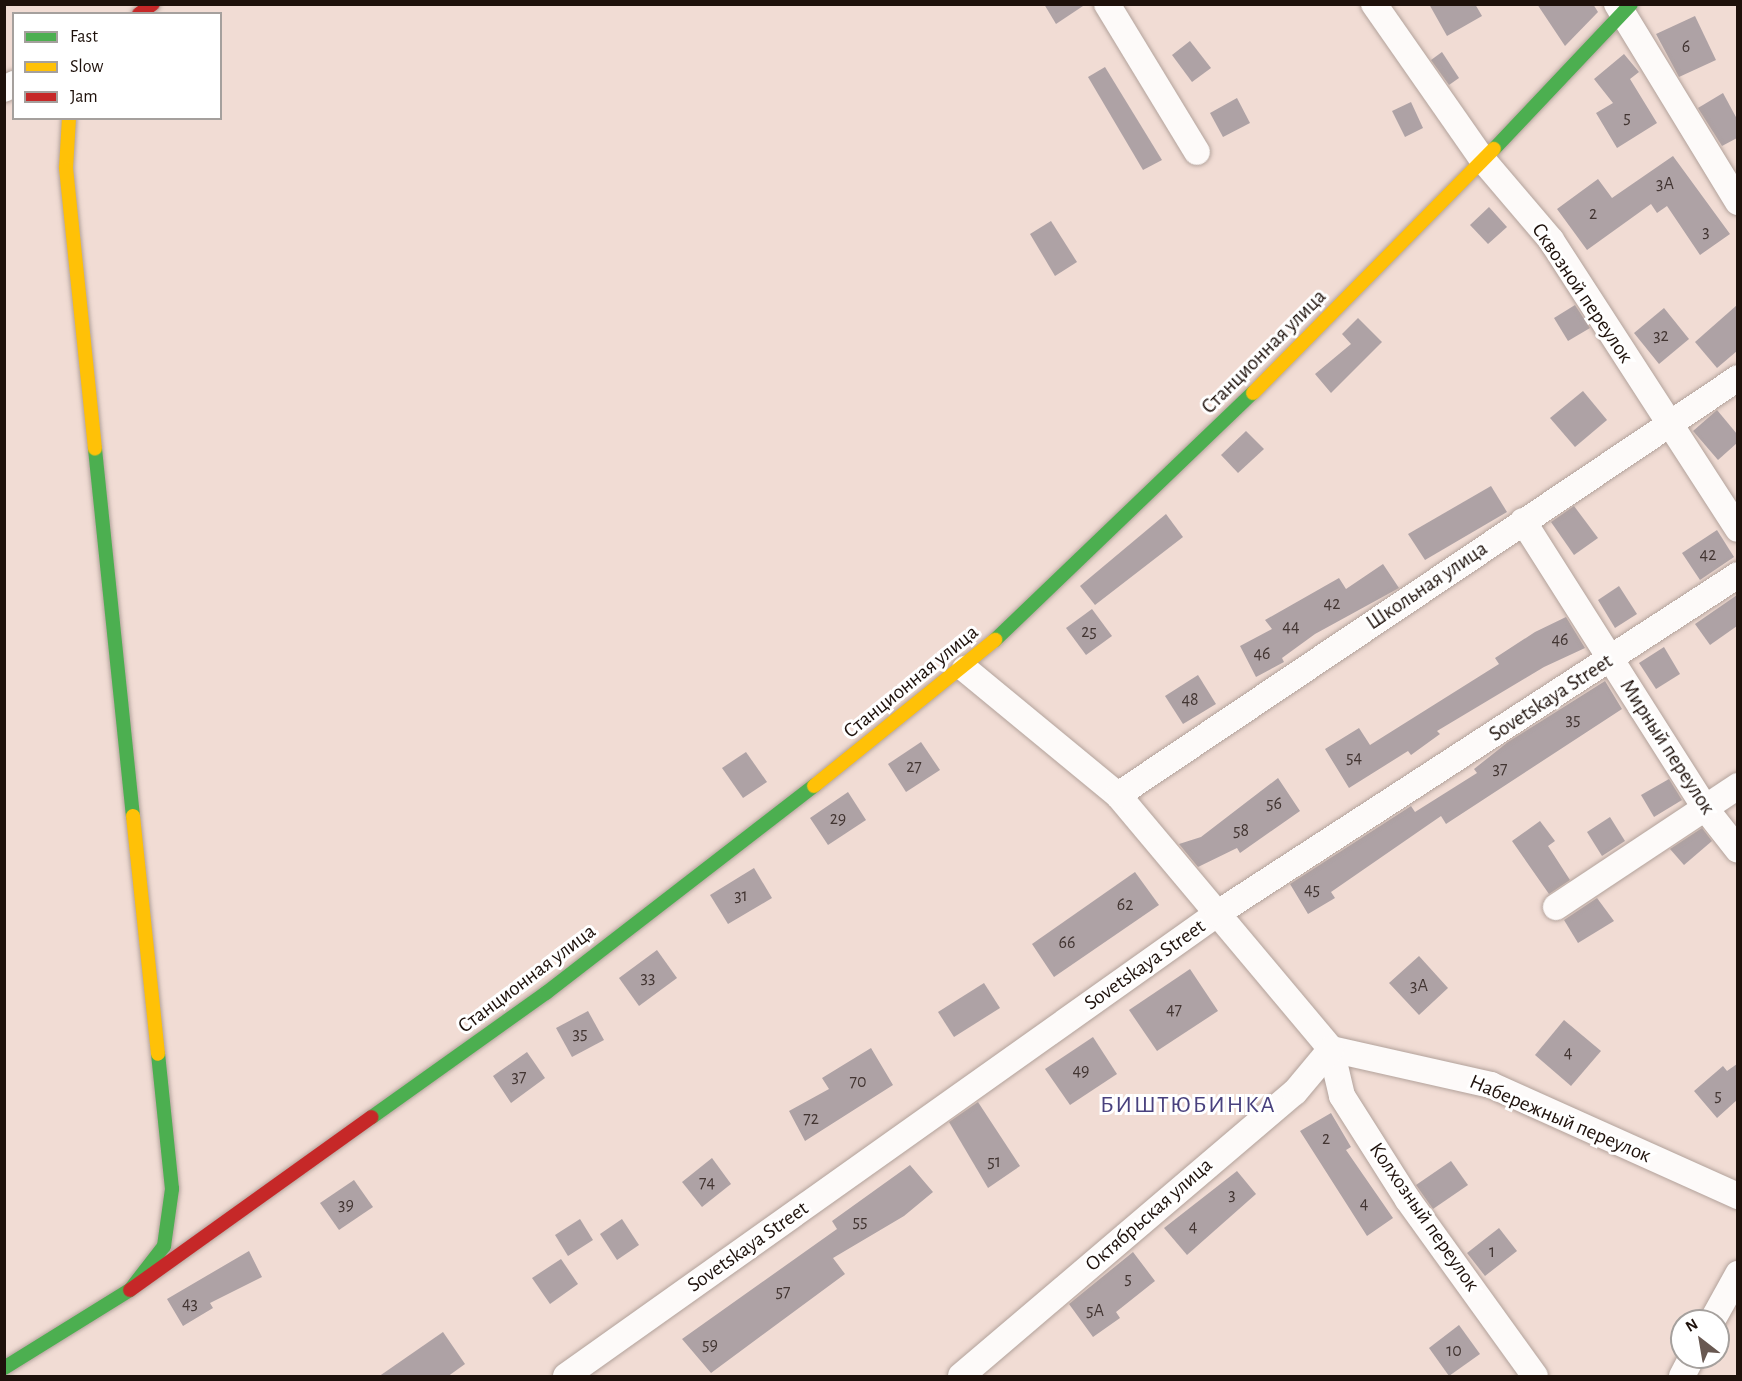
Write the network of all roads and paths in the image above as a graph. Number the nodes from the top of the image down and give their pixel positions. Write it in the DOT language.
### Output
graph roads {
  1 [pos="1107,4"];
  2 [pos="1374,4"];
  3 [pos="1623,8"];
  4 [pos="69,120"];
  5 [pos="1197,152"];
  6 [pos="1484,160"];
  7 [pos="1737,202"];
  8 [pos="1737,378"];
  9 [pos="1668,424"];
  10 [pos="1523,521"];
  11 [pos="1737,529"];
  12 [pos="1737,574"];
  13 [pos="1611,660"];
  14 [pos="965,669"];
  15 [pos="1737,786"];
  16 [pos="1118,795"];
  17 [pos="1705,808"];
  18 [pos="1737,850"];
  19 [pos="1556,907"];
  20 [pos="1218,913"];
  21 [pos="1331,1048"];
  22 [pos="1737,1196"];
  23 [pos="1737,1274"];
  24 [pos="130,1290"];
  25 [pos="1718,1309"];
  26 [pos="4,1368"];
  27 [pos="566,1377"];
  28 [pos="961,1377"];
  29 [pos="1535,1377"];
  1 -- 5 [label="street"];
  2 -- 6 [label="street, Сквозной переулок"];
  3 -- 6 [label="street, Станционная улица"];
  3 -- 7 [label="street"];
  4 -- 24 [label="street"];
  6 -- 9 [label="street, Сквозной переулок"];
  6 -- 14 [label="street, Станционная улица"];
  8 -- 9 [label="street, Школьная улица"];
  9 -- 10 [label="street, Школьная улица"];
  9 -- 11 [label="street, Сквозной переулок"];
  10 -- 13 [label="street, Мирный переулок"];
  10 -- 16 [label="street, Школьная улица"];
  12 -- 13 [label="street, Sovetskaya Street"];
  13 -- 17 [label="street, Мирный переулок"];
  13 -- 20 [label="street, Sovetskaya Street"];
  14 -- 16 [label="street"];
  14 -- 24 [label="street, Станционная улица"];
  15 -- 17 [label="street"];
  16 -- 20 [label="street"];
  17 -- 18 [label="street, Мирный переулок"];
  17 -- 19 [label="street"];
  20 -- 21 [label="street"];
  20 -- 27 [label="street, Sovetskaya Street"];
  21 -- 22 [label="street, Набережный переулок"];
  21 -- 28 [label="street, Октябрьская улица"];
  21 -- 29 [label="street, Колхозный переулок"];
  23 -- 25 [label="street"];
  24 -- 26 [label="street, Станционная улица"];
}
